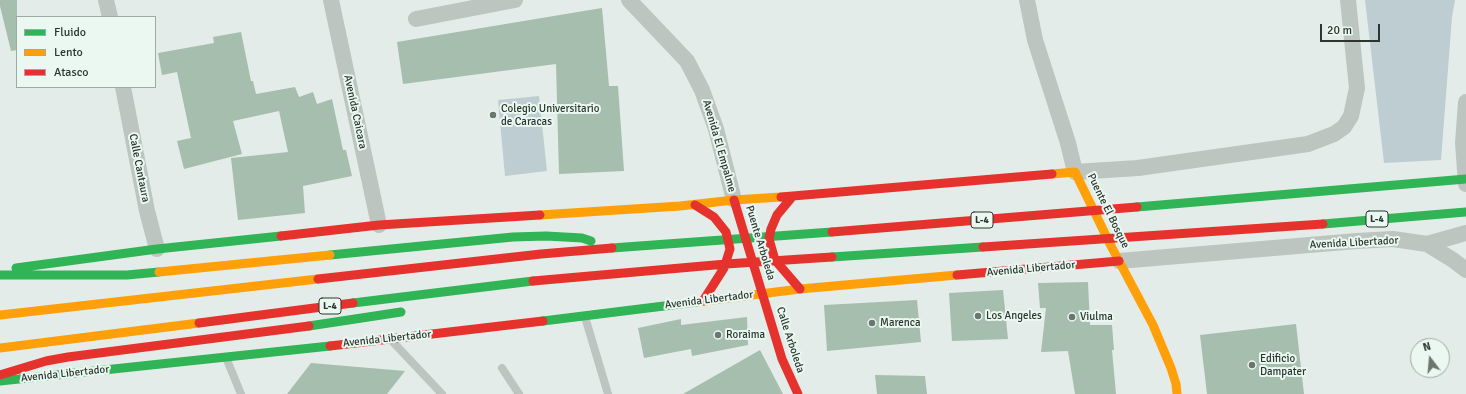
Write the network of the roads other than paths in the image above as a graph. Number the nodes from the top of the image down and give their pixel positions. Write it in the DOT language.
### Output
graph roads {
  1 [pos="106,0"];
  2 [pos="331,0"];
  3 [pos="515,0"];
  4 [pos="629,0"];
  5 [pos="1027,0"];
  6 [pos="1348,0"];
  7 [pos="110,16"];
  8 [pos="416,19"];
  9 [pos="123,88"];
  10 [pos="1466,102"];
  11 [pos="1077,176"];
  12 [pos="1466,179"];
  13 [pos="1466,184"];
  14 [pos="792,197"];
  15 [pos="695,204"];
  16 [pos="735,204"];
  17 [pos="1466,212"];
  18 [pos="379,225"];
  19 [pos="1466,233"];
  20 [pos="1427,244"];
  21 [pos="617,248"];
  22 [pos="157,249"];
  23 [pos="1119,261"];
  24 [pos="661,269"];
  25 [pos="0,270"];
  26 [pos="1466,270"];
  27 [pos="0,275"];
  28 [pos="550,289"];
  29 [pos="800,289"];
  30 [pos="763,293"];
  31 [pos="703,301"];
  32 [pos="408,311"];
  33 [pos="0,315"];
  34 [pos="585,316"];
  35 [pos="390,339"];
  36 [pos="0,348"];
  37 [pos="226,357"];
  38 [pos="502,368"];
  39 [pos="0,375"];
  40 [pos="0,381"];
  41 [pos="242,394"];
  42 [pos="442,394"];
  43 [pos="519,394"];
  44 [pos="608,394"];
  45 [pos="798,394"];
  46 [pos="1177,394"];
  1 -- 7 [label="street"];
  2 -- 18 [label="street, Avenida Caicara"];
  3 -- 8 [label="street"];
  4 -- 16 [label="street, Avenida El Empalme"];
  5 -- 11 [label="street"];
  6 -- 11 [label="street"];
  9 -- 22 [label="street, Calle Cantaura"];
  10 -- 13 [label="street"];
  11 -- 14 [label="main road"];
  11 -- 23 [label="main road, Puente El Bosque"];
  12 -- 21 [label="main road, L-4"];
  14 -- 16 [label="main road"];
  14 -- 29 [label="main road"];
  15 -- 16 [label="main road"];
  15 -- 18 [label="main road"];
  15 -- 31 [label="main road"];
  16 -- 30 [label="main road, Puente Arboleda"];
  17 -- 24 [label="main road, Avenida Libertador / L-4"];
  18 -- 22 [label="main road"];
  19 -- 20 [label="street, Avenida Libertador"];
  20 -- 23 [label="street, Avenida Libertador"];
  20 -- 26 [label="street"];
  21 -- 27 [label="main road, L-4"];
  21 -- 33 [label="main road, L-4"];
  22 -- 25 [label="main road"];
  23 -- 29 [label="main road, Avenida Libertador"];
  23 -- 46 [label="main road, Puente El Bosque"];
  24 -- 28 [label="main road, L-4"];
  24 -- 36 [label="main road, Avenida Libertador / L-4"];
  29 -- 30 [label="main road, Avenida Libertador"];
  30 -- 31 [label="main road, Avenida Libertador"];
  30 -- 45 [label="main road, Calle Arboleda"];
  31 -- 34 [label="main road, Avenida Libertador"];
  32 -- 39 [label="main road, L-4"];
  34 -- 35 [label="main road, Avenida Libertador"];
  34 -- 44 [label="lane"];
  35 -- 37 [label="main road, Avenida Libertador"];
  35 -- 42 [label="lane"];
  37 -- 40 [label="main road, Avenida Libertador"];
  37 -- 41 [label="lane"];
  38 -- 43 [label="lane"];
}
